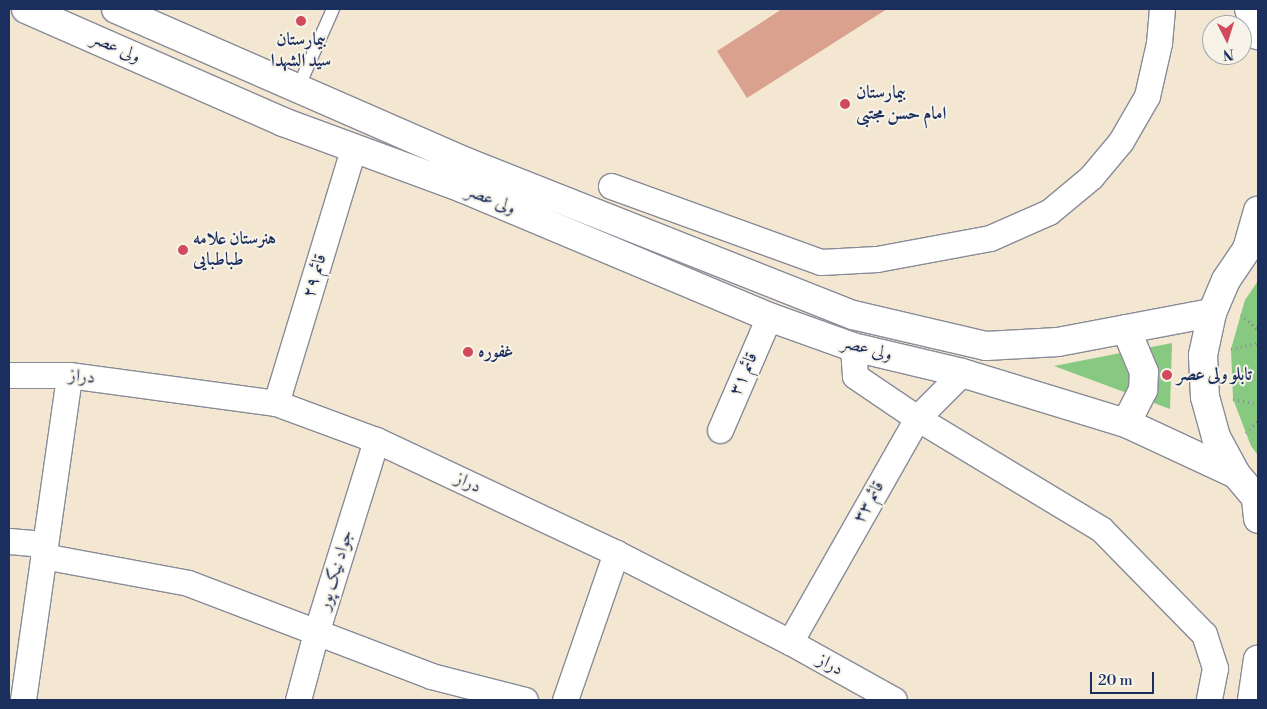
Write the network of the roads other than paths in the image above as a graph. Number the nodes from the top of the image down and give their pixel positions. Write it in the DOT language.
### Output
graph roads {
  1 [pos="26,9"];
  2 [pos="116,9"];
  3 [pos="332,9"];
  4 [pos="1162,9"];
  5 [pos="1250,9"];
  6 [pos="1258,35"];
  7 [pos="298,88"];
  8 [pos="353,150"];
  9 [pos="611,186"];
  10 [pos="1258,210"];
  11 [pos="1253,244"];
  12 [pos="1212,313"];
  13 [pos="769,317"];
  14 [pos="1126,330"];
  15 [pos="853,347"];
  16 [pos="962,373"];
  17 [pos="69,374"];
  18 [pos="9,375"];
  19 [pos="276,403"];
  20 [pos="917,418"];
  21 [pos="1126,423"];
  22 [pos="720,430"];
  23 [pos="376,440"];
  24 [pos="1236,474"];
  25 [pos="1258,506"];
  26 [pos="9,541"];
  27 [pos="44,550"];
  28 [pos="616,553"];
  29 [pos="316,633"];
  30 [pos="790,642"];
  31 [pos="1258,659"];
  32 [pos="23,700"];
  33 [pos="298,700"];
  34 [pos="525,700"];
  35 [pos="566,700"];
  36 [pos="894,700"];
  37 [pos="1209,700"];
  38 [pos="1252,700"];
  1 -- 8 [label="main road, ولی عصر"];
  2 -- 7 [label="main road"];
  3 -- 7 [label="lane"];
  4 -- 9 [label="street"];
  5 -- 6 [label="main road"];
  7 -- 14 [label="main road"];
  8 -- 13 [label="main road, ولی عصر"];
  8 -- 19 [label="street, قائم ۲۹"];
  10 -- 11 [label="main road"];
  11 -- 12 [label="main road"];
  12 -- 14 [label="main road"];
  12 -- 24 [label="main road"];
  13 -- 15 [label="main road, ولی عصر"];
  13 -- 22 [label="street, قائم ۳۱"];
  14 -- 21 [label="main road"];
  15 -- 16 [label="main road, ولی عصر"];
  15 -- 20 [label="street"];
  16 -- 20 [label="street, قائم ۳۳"];
  16 -- 21 [label="main road, ولی عصر"];
  17 -- 18 [label="street, دراز"];
  17 -- 19 [label="street, دراز"];
  17 -- 27 [label="street"];
  19 -- 23 [label="street, دراز"];
  20 -- 30 [label="street, قائم ۳۳"];
  20 -- 37 [label="street"];
  21 -- 24 [label="main road, ولی عصر"];
  23 -- 28 [label="street, دراز"];
  23 -- 29 [label="street, جواد نیک پور"];
  24 -- 25 [label="main road"];
  26 -- 27 [label="street"];
  27 -- 29 [label="street"];
  27 -- 32 [label="street"];
  28 -- 30 [label="street, دراز"];
  28 -- 35 [label="street"];
  29 -- 33 [label="street, جواد نیک پور"];
  29 -- 34 [label="street"];
  30 -- 36 [label="street, دراز"];
  31 -- 38 [label="main road"];
}
